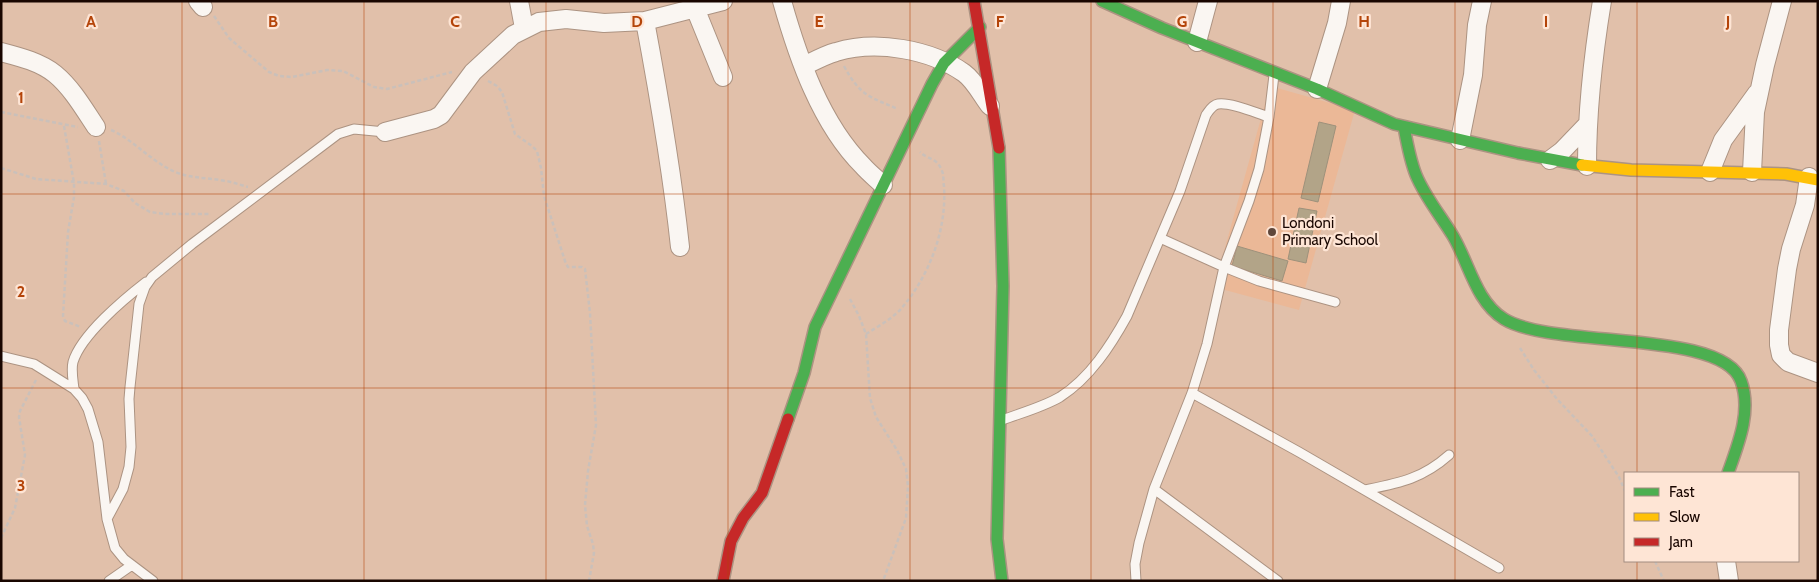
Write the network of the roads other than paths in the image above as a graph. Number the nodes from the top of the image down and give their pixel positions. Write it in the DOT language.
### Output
graph roads {
  1 [pos="519,1"];
  2 [pos="723,1"];
  3 [pos="782,1"];
  4 [pos="974,1"];
  5 [pos="1102,1"];
  6 [pos="1208,1"];
  7 [pos="1341,1"];
  8 [pos="1482,1"];
  9 [pos="1602,1"];
  10 [pos="1782,1"];
  11 [pos="695,8"];
  12 [pos="645,21"];
  13 [pos="980,27"];
  14 [pos="524,28"];
  15 [pos="1198,42"];
  16 [pos="1,52"];
  17 [pos="944,63"];
  18 [pos="804,66"];
  19 [pos="1275,72"];
  20 [pos="723,77"];
  21 [pos="1317,89"];
  22 [pos="1760,89"];
  23 [pos="993,111"];
  24 [pos="1269,117"];
  25 [pos="1587,125"];
  26 [pos="96,127"];
  27 [pos="1404,127"];
  28 [pos="386,132"];
  29 [pos="1460,140"];
  30 [pos="1550,160"];
  31 [pos="1587,166"];
  32 [pos="1710,172"];
  33 [pos="1752,172"];
  34 [pos="1813,179"];
  35 [pos="883,184"];
  36 [pos="1160,238"];
  37 [pos="680,248"];
  38 [pos="1224,268"];
  39 [pos="152,277"];
  40 [pos="1334,302"];
  41 [pos="1,356"];
  42 [pos="1818,373"];
  43 [pos="74,389"];
  44 [pos="1192,393"];
  45 [pos="1000,421"];
  46 [pos="1449,455"];
  47 [pos="1728,472"];
  48 [pos="1154,489"];
  49 [pos="1365,490"];
  50 [pos="107,519"];
  51 [pos="1726,562"];
  52 [pos="132,565"];
  53 [pos="1499,568"];
  54 [pos="109,581"];
  55 [pos="153,581"];
  56 [pos="723,581"];
  57 [pos="1002,581"];
  58 [pos="1136,581"];
  59 [pos="1278,581"];
  60 [pos="1729,581"];
  1 -- 14 [label="street"];
  2 -- 11 [label="street"];
  3 -- 18 [label="street"];
  4 -- 13 [label="street"];
  5 -- 15 [label="street"];
  6 -- 15 [label="street"];
  7 -- 21 [label="street"];
  8 -- 29 [label="street"];
  9 -- 25 [label="street"];
  10 -- 22 [label="street"];
  11 -- 12 [label="street"];
  11 -- 20 [label="street"];
  12 -- 14 [label="street"];
  12 -- 37 [label="street"];
  13 -- 17 [label="street"];
  13 -- 23 [label="street"];
  14 -- 28 [label="street"];
  15 -- 19 [label="street"];
  16 -- 26 [label="street"];
  17 -- 18 [label="street"];
  17 -- 23 [label="street"];
  17 -- 35 [label="street"];
  18 -- 35 [label="street"];
  19 -- 21 [label="street"];
  19 -- 24 [label="lane"];
  21 -- 27 [label="street"];
  22 -- 32 [label="street"];
  22 -- 33 [label="street"];
  23 -- 45 [label="street"];
  24 -- 36 [label="lane"];
  24 -- 38 [label="lane"];
  25 -- 30 [label="street"];
  25 -- 31 [label="street"];
  27 -- 29 [label="street"];
  27 -- 47 [label="street"];
  28 -- 39 [label="lane"];
  29 -- 30 [label="street"];
  30 -- 31 [label="street"];
  31 -- 32 [label="street"];
  32 -- 33 [label="street"];
  33 -- 34 [label="street"];
  34 -- 42 [label="street"];
  35 -- 56 [label="street"];
  36 -- 38 [label="lane"];
  36 -- 45 [label="lane"];
  38 -- 40 [label="lane"];
  38 -- 44 [label="lane"];
  39 -- 43 [label="lane"];
  39 -- 50 [label="lane"];
  41 -- 43 [label="lane"];
  43 -- 50 [label="lane"];
  44 -- 48 [label="lane"];
  44 -- 49 [label="lane"];
  45 -- 57 [label="street"];
  46 -- 49 [label="lane"];
  48 -- 58 [label="lane"];
  48 -- 59 [label="lane"];
  49 -- 53 [label="lane"];
  50 -- 52 [label="lane"];
  51 -- 60 [label="street"];
  52 -- 54 [label="lane"];
  52 -- 55 [label="lane"];
}
